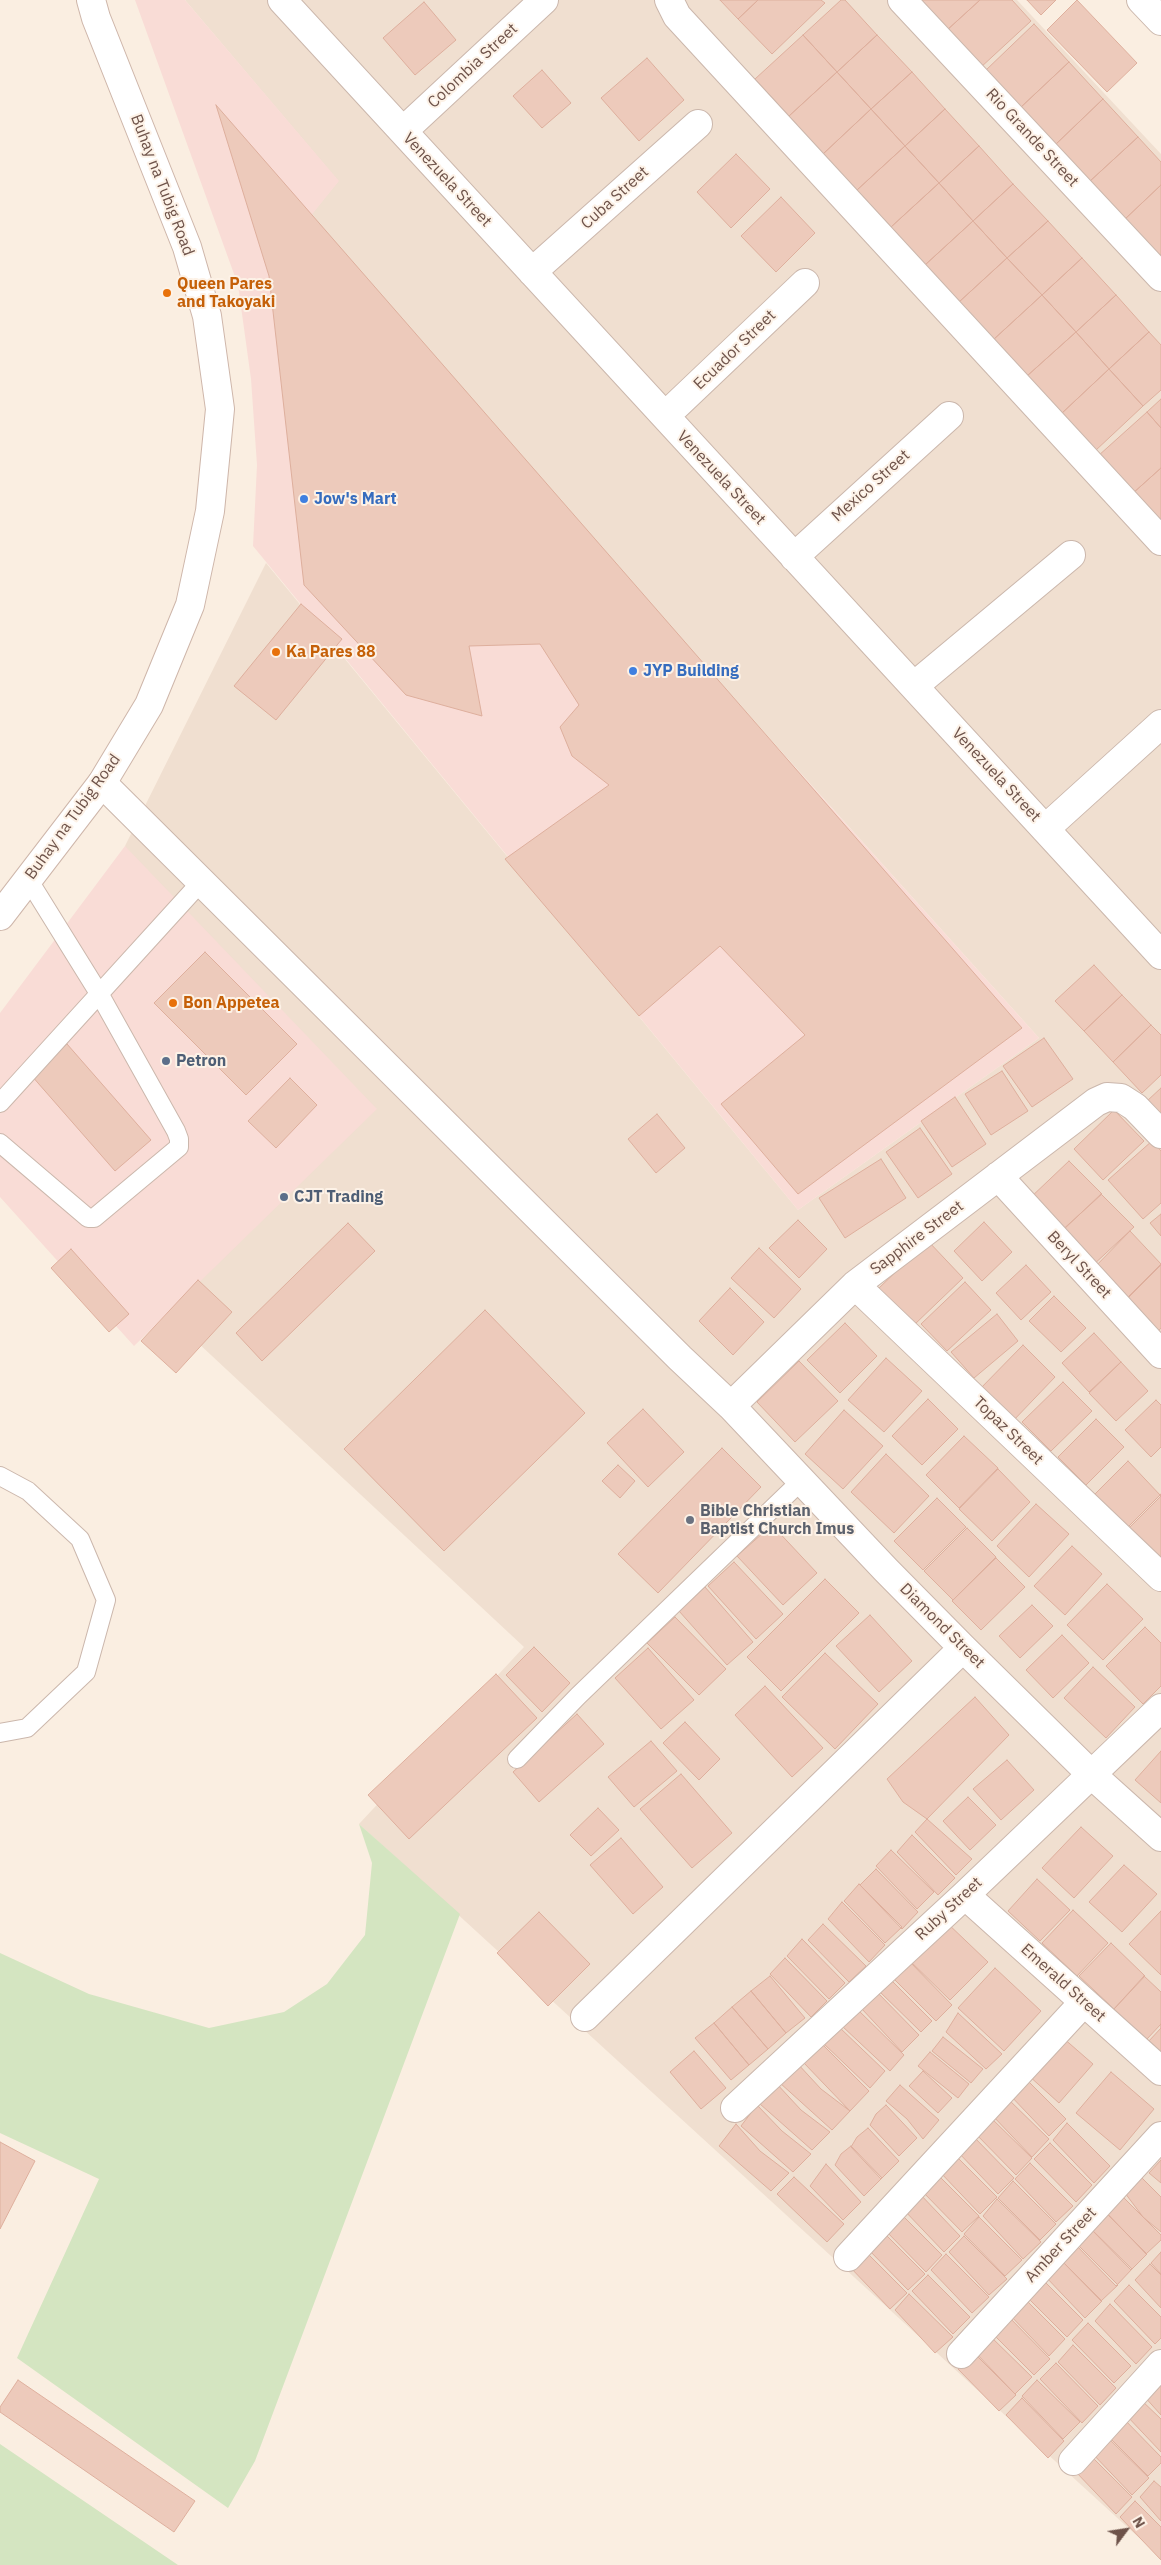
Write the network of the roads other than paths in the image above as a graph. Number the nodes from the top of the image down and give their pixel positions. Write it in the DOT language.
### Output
graph roads {
  1 [pos="91,0"];
  2 [pos="544,0"];
  3 [pos="669,0"];
  4 [pos="902,0"];
  5 [pos="1141,0"];
  6 [pos="288,2"];
  7 [pos="1161,21"];
  8 [pos="698,124"];
  9 [pos="403,131"];
  10 [pos="532,272"];
  11 [pos="1161,277"];
  12 [pos="805,283"];
  13 [pos="665,416"];
  14 [pos="949,416"];
  15 [pos="1161,541"];
  16 [pos="1071,555"];
  17 [pos="794,557"];
  18 [pos="914,686"];
  19 [pos="1161,724"];
  20 [pos="102,782"];
  21 [pos="1045,829"];
  22 [pos="28,879"];
  23 [pos="201,882"];
  24 [pos="0,916"];
  25 [pos="1161,955"];
  26 [pos="100,995"];
  27 [pos="0,1103"];
  28 [pos="1161,1134"];
  29 [pos="0,1143"];
  30 [pos="998,1176"];
  31 [pos="855,1285"];
  32 [pos="1161,1354"];
  33 [pos="731,1406"];
  34 [pos="0,1476"];
  35 [pos="802,1481"];
  36 [pos="1161,1577"];
  37 [pos="963,1648"];
  38 [pos="1161,1708"];
  39 [pos="0,1733"];
  40 [pos="517,1758"];
  41 [pos="1092,1775"];
  42 [pos="1161,1837"];
  43 [pos="965,1895"];
  44 [pos="1084,2002"];
  45 [pos="585,2017"];
  46 [pos="1161,2071"];
  47 [pos="735,2108"];
  48 [pos="1161,2136"];
  49 [pos="848,2257"];
  50 [pos="961,2354"];
  51 [pos="1161,2364"];
  52 [pos="1073,2461"];
  1 -- 20 [label="street, Buhay na Tubig Road"];
  2 -- 9 [label="street, Colombia Street"];
  3 -- 15 [label="street"];
  4 -- 11 [label="street, Rio Grande Street"];
  5 -- 7 [label="street"];
  6 -- 9 [label="street, Venezuela Street"];
  8 -- 10 [label="street, Cuba Street"];
  9 -- 10 [label="street, Venezuela Street"];
  10 -- 13 [label="street, Venezuela Street"];
  12 -- 13 [label="street, Ecuador Street"];
  13 -- 17 [label="street, Venezuela Street"];
  14 -- 17 [label="street, Mexico Street"];
  16 -- 18 [label="street"];
  17 -- 18 [label="street, Venezuela Street"];
  18 -- 21 [label="street, Venezuela Street"];
  19 -- 21 [label="street"];
  20 -- 22 [label="street, Buhay na Tubig Road"];
  20 -- 23 [label="street, Diamond Street"];
  21 -- 25 [label="street, Venezuela Street"];
  22 -- 24 [label="street, Buhay na Tubig Road"];
  22 -- 26 [label="lane"];
  23 -- 26 [label="lane"];
  23 -- 33 [label="street, Diamond Street"];
  26 -- 27 [label="lane"];
  26 -- 29 [label="lane"];
  28 -- 30 [label="street, Sapphire Street"];
  30 -- 31 [label="street, Sapphire Street"];
  30 -- 32 [label="street, Beryl Street"];
  31 -- 33 [label="street, Sapphire Street"];
  31 -- 36 [label="street, Topaz Street"];
  33 -- 35 [label="street, Diamond Street"];
  34 -- 39 [label="lane"];
  35 -- 37 [label="street, Diamond Street"];
  35 -- 40 [label="lane"];
  37 -- 41 [label="street, Diamond Street"];
  37 -- 45 [label="street"];
  38 -- 41 [label="street, Ruby Street"];
  41 -- 42 [label="street, Diamond Street"];
  41 -- 43 [label="street, Ruby Street"];
  43 -- 44 [label="street, Emerald Street"];
  43 -- 47 [label="street, Ruby Street"];
  44 -- 46 [label="street, Emerald Street"];
  44 -- 49 [label="street"];
  48 -- 50 [label="street, Amber Street"];
  51 -- 52 [label="street"];
}
